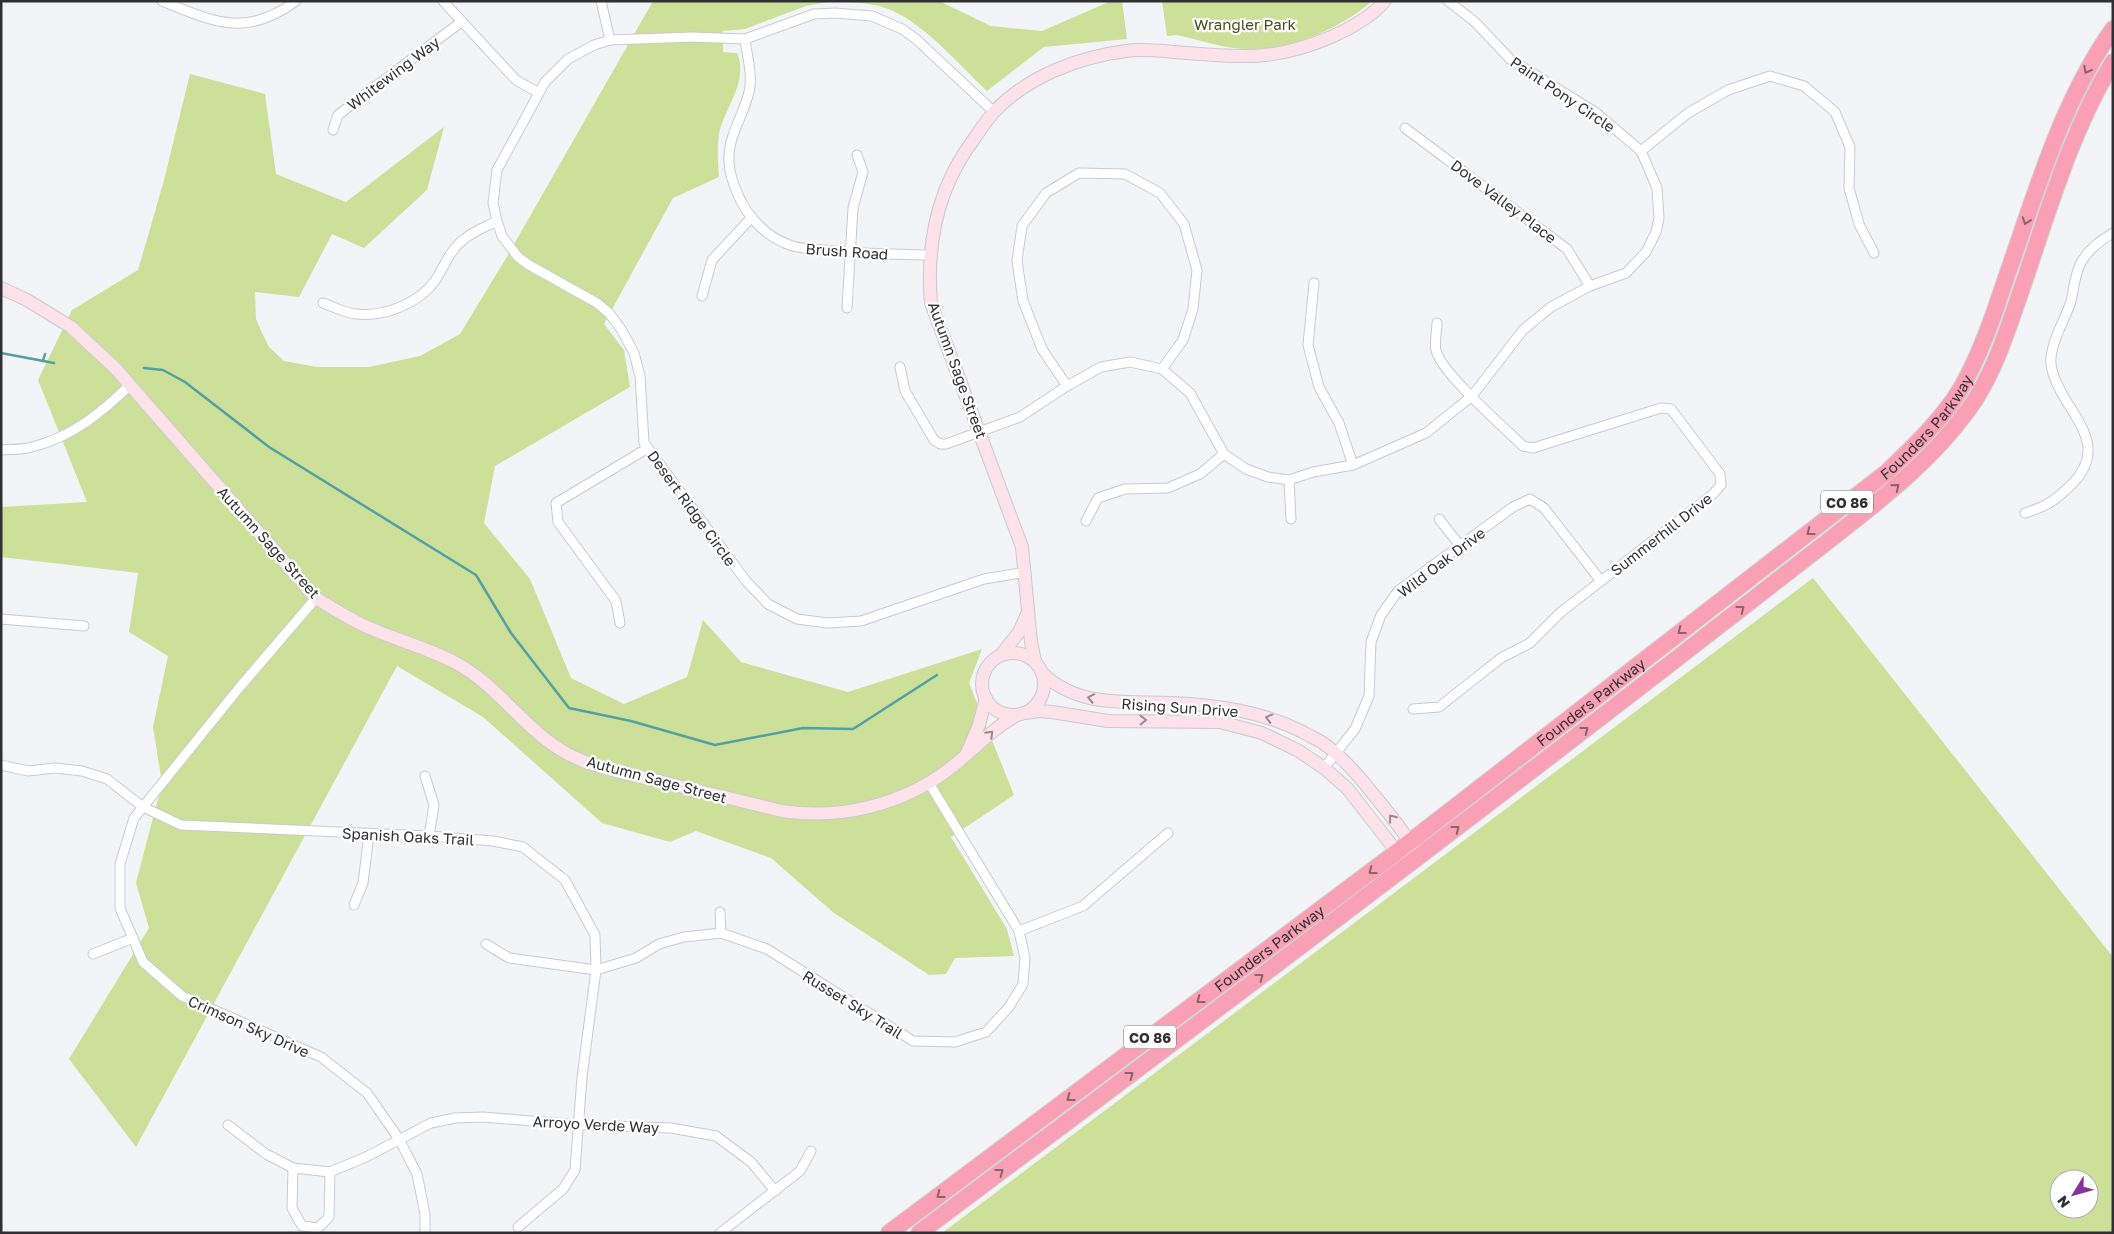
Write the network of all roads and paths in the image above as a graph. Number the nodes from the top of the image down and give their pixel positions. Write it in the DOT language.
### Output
graph roads {
  1 [pos="162,1"];
  2 [pos="296,1"];
  3 [pos="442,1"];
  4 [pos="601,1"];
  5 [pos="1385,1"];
  6 [pos="1448,1"];
  7 [pos="462,22"];
  8 [pos="2113,29"];
  9 [pos="745,39"];
  10 [pos="610,40"];
  11 [pos="2113,62"];
  12 [pos="539,93"];
  13 [pos="994,112"];
  14 [pos="1405,128"];
  15 [pos="333,130"];
  16 [pos="1641,151"];
  17 [pos="857,155"];
  18 [pos="752,218"];
  19 [pos="497,221"];
  20 [pos="2113,233"];
  21 [pos="849,253"];
  22 [pos="1874,253"];
  23 [pos="930,255"];
  24 [pos="1314,283"];
  25 [pos="1590,286"];
  26 [pos="1,288"];
  27 [pos="702,296"];
  28 [pos="323,303"];
  29 [pos="847,308"];
  30 [pos="1437,323"];
  31 [pos="900,368"];
  32 [pos="1162,369"];
  33 [pos="130,385"];
  34 [pos="1067,386"];
  35 [pos="1472,396"];
  36 [pos="979,430"];
  37 [pos="648,448"];
  38 [pos="1,450"];
  39 [pos="1224,454"];
  40 [pos="1353,466"];
  41 [pos="1289,480"];
  42 [pos="2025,513"];
  43 [pos="1291,519"];
  44 [pos="1440,519"];
  45 [pos="1086,521"];
  46 [pos="1461,547"];
  47 [pos="1026,572"];
  48 [pos="1601,581"];
  49 [pos="316,598"];
  50 [pos="1029,610"];
  51 [pos="1,618"];
  52 [pos="620,623"];
  53 [pos="84,626"];
  54 [pos="1001,655"];
  55 [pos="1035,661"];
  56 [pos="1042,673"];
  57 [pos="986,698"];
  58 [pos="1413,709"];
  59 [pos="1021,714"];
  60 [pos="1336,754"];
  61 [pos="966,755"];
  62 [pos="1,765"];
  63 [pos="1324,768"];
  64 [pos="425,776"];
  65 [pos="929,783"];
  66 [pos="143,807"];
  67 [pos="1168,833"];
  68 [pos="369,834"];
  69 [pos="429,836"];
  70 [pos="1411,842"];
  71 [pos="1397,852"];
  72 [pos="1418,859"];
  73 [pos="354,905"];
  74 [pos="720,912"];
  75 [pos="1019,931"];
  76 [pos="721,932"];
  77 [pos="133,938"];
  78 [pos="486,944"];
  79 [pos="93,954"];
  80 [pos="596,970"];
  81 [pos="580,1124"];
  82 [pos="228,1125"];
  83 [pos="398,1139"];
  84 [pos="811,1150"];
  85 [pos="293,1168"];
  86 [pos="330,1172"];
  87 [pos="774,1191"];
  88 [pos="518,1227"];
  89 [pos="425,1233"];
  90 [pos="720,1233"];
  91 [pos="889,1233"];
  92 [pos="919,1233"];
  1 -- 2 [label="street"];
  3 -- 7 [label="street"];
  4 -- 10 [label="street"];
  5 -- 13 [label="street, Autumn Sage Street"];
  6 -- 16 [label="street, Paint Pony Circle"];
  7 -- 12 [label="street"];
  7 -- 15 [label="street, Whitewing Way"];
  8 -- 70 [label="highway, Founders Parkway / CO 86, one-way"];
  9 -- 10 [label="street, Desert Ridge Circle"];
  9 -- 13 [label="street, Desert Ridge Circle"];
  9 -- 18 [label="street, Brush Road"];
  10 -- 12 [label="street, Desert Ridge Circle"];
  72 -- 11 [label="highway, Founders Parkway / CO 86, one-way"];
  12 -- 19 [label="street, Desert Ridge Circle"];
  13 -- 23 [label="street, Autumn Sage Street"];
  14 -- 25 [label="street, Dove Valley Place"];
  16 -- 22 [label="street"];
  16 -- 25 [label="street, Paint Pony Circle"];
  17 -- 21 [label="street"];
  18 -- 21 [label="street, Brush Road"];
  18 -- 27 [label="street"];
  19 -- 28 [label="street"];
  19 -- 37 [label="street, Desert Ridge Circle"];
  20 -- 42 [label="street"];
  21 -- 23 [label="street, Brush Road"];
  21 -- 29 [label="street"];
  23 -- 36 [label="street, Autumn Sage Street"];
  24 -- 40 [label="street"];
  25 -- 35 [label="street, Paint Pony Circle"];
  26 -- 33 [label="street, Autumn Sage Street"];
  30 -- 35 [label="street"];
  31 -- 36 [label="street, Paint Pony Circle"];
  32 -- 34 [label="street, Paint Pony Circle"];
  32 -- 34 [label="street"];
  32 -- 39 [label="street, Paint Pony Circle"];
  33 -- 38 [label="street"];
  33 -- 49 [label="street, Autumn Sage Street"];
  34 -- 36 [label="street, Paint Pony Circle"];
  35 -- 40 [label="street, Paint Pony Circle"];
  35 -- 48 [label="street, Summerhill Drive"];
  36 -- 47 [label="street, Autumn Sage Street"];
  37 -- 47 [label="street, Desert Ridge Circle"];
  37 -- 52 [label="street"];
  39 -- 41 [label="street, Paint Pony Circle"];
  39 -- 45 [label="street"];
  40 -- 41 [label="street, Paint Pony Circle"];
  41 -- 43 [label="street"];
  44 -- 46 [label="street"];
  46 -- 48 [label="street, Wild Oak Drive"];
  46 -- 60 [label="street, Wild Oak Drive"];
  47 -- 50 [label="street, Autumn Sage Street"];
  48 -- 58 [label="street, Summerhill Drive"];
  49 -- 65 [label="street, Autumn Sage Street"];
  49 -- 66 [label="street, Crimson Sky Drive"];
  50 -- 54 [label="street, Autumn Sage Street"];
  50 -- 55 [label="street, Autumn Sage Street"];
  51 -- 53 [label="street"];
  54 -- 55 [label="street"];
  54 -- 57 [label="street"];
  55 -- 56 [label="street"];
  56 -- 59 [label="street"];
  60 -- 56 [label="street, Rising Sun Drive, one-way"];
  57 -- 59 [label="street"];
  57 -- 61 [label="street, Autumn Sage Street"];
  61 -- 59 [label="street, Autumn Sage Street, one-way"];
  59 -- 63 [label="street, Rising Sun Drive, one-way"];
  60 -- 63 [label="street, Wild Oak Drive"];
  70 -- 60 [label="street, Rising Sun Drive, one-way"];
  61 -- 65 [label="street, Autumn Sage Street"];
  62 -- 66 [label="street, Spanish Oaks Trail"];
  63 -- 71 [label="street, Rising Sun Drive"];
  64 -- 69 [label="street"];
  65 -- 75 [label="street, Russet Sky Trail"];
  66 -- 68 [label="street, Spanish Oaks Trail"];
  66 -- 77 [label="street, Crimson Sky Drive"];
  67 -- 75 [label="street"];
  68 -- 69 [label="street, Spanish Oaks Trail"];
  68 -- 73 [label="street"];
  69 -- 80 [label="street, Spanish Oaks Trail"];
  70 -- 71 [label="highway, Founders Parkway / CO 86"];
  70 -- 72 [label="street, Rising Sun Drive"];
  71 -- 72 [label="street"];
  71 -- 91 [label="highway, Founders Parkway / CO 86, one-way"];
  92 -- 72 [label="highway, Founders Parkway / CO 86, one-way"];
  74 -- 76 [label="street"];
  75 -- 76 [label="street, Russet Sky Trail"];
  76 -- 80 [label="street, Russet Sky Trail"];
  77 -- 79 [label="street"];
  77 -- 83 [label="street, Crimson Sky Drive"];
  78 -- 80 [label="street"];
  80 -- 81 [label="street, Spanish Oaks Trail"];
  81 -- 83 [label="street, Arroyo Verde Way"];
  81 -- 87 [label="street, Arroyo Verde Way"];
  81 -- 88 [label="street, Spanish Oaks Trail"];
  82 -- 85 [label="street"];
  83 -- 86 [label="street, Arroyo Verde Way"];
  83 -- 89 [label="street, Crimson Sky Drive"];
  84 -- 87 [label="street"];
  85 -- 86 [label="street"];
  85 -- 86 [label="street"];
  87 -- 90 [label="street"];
}
